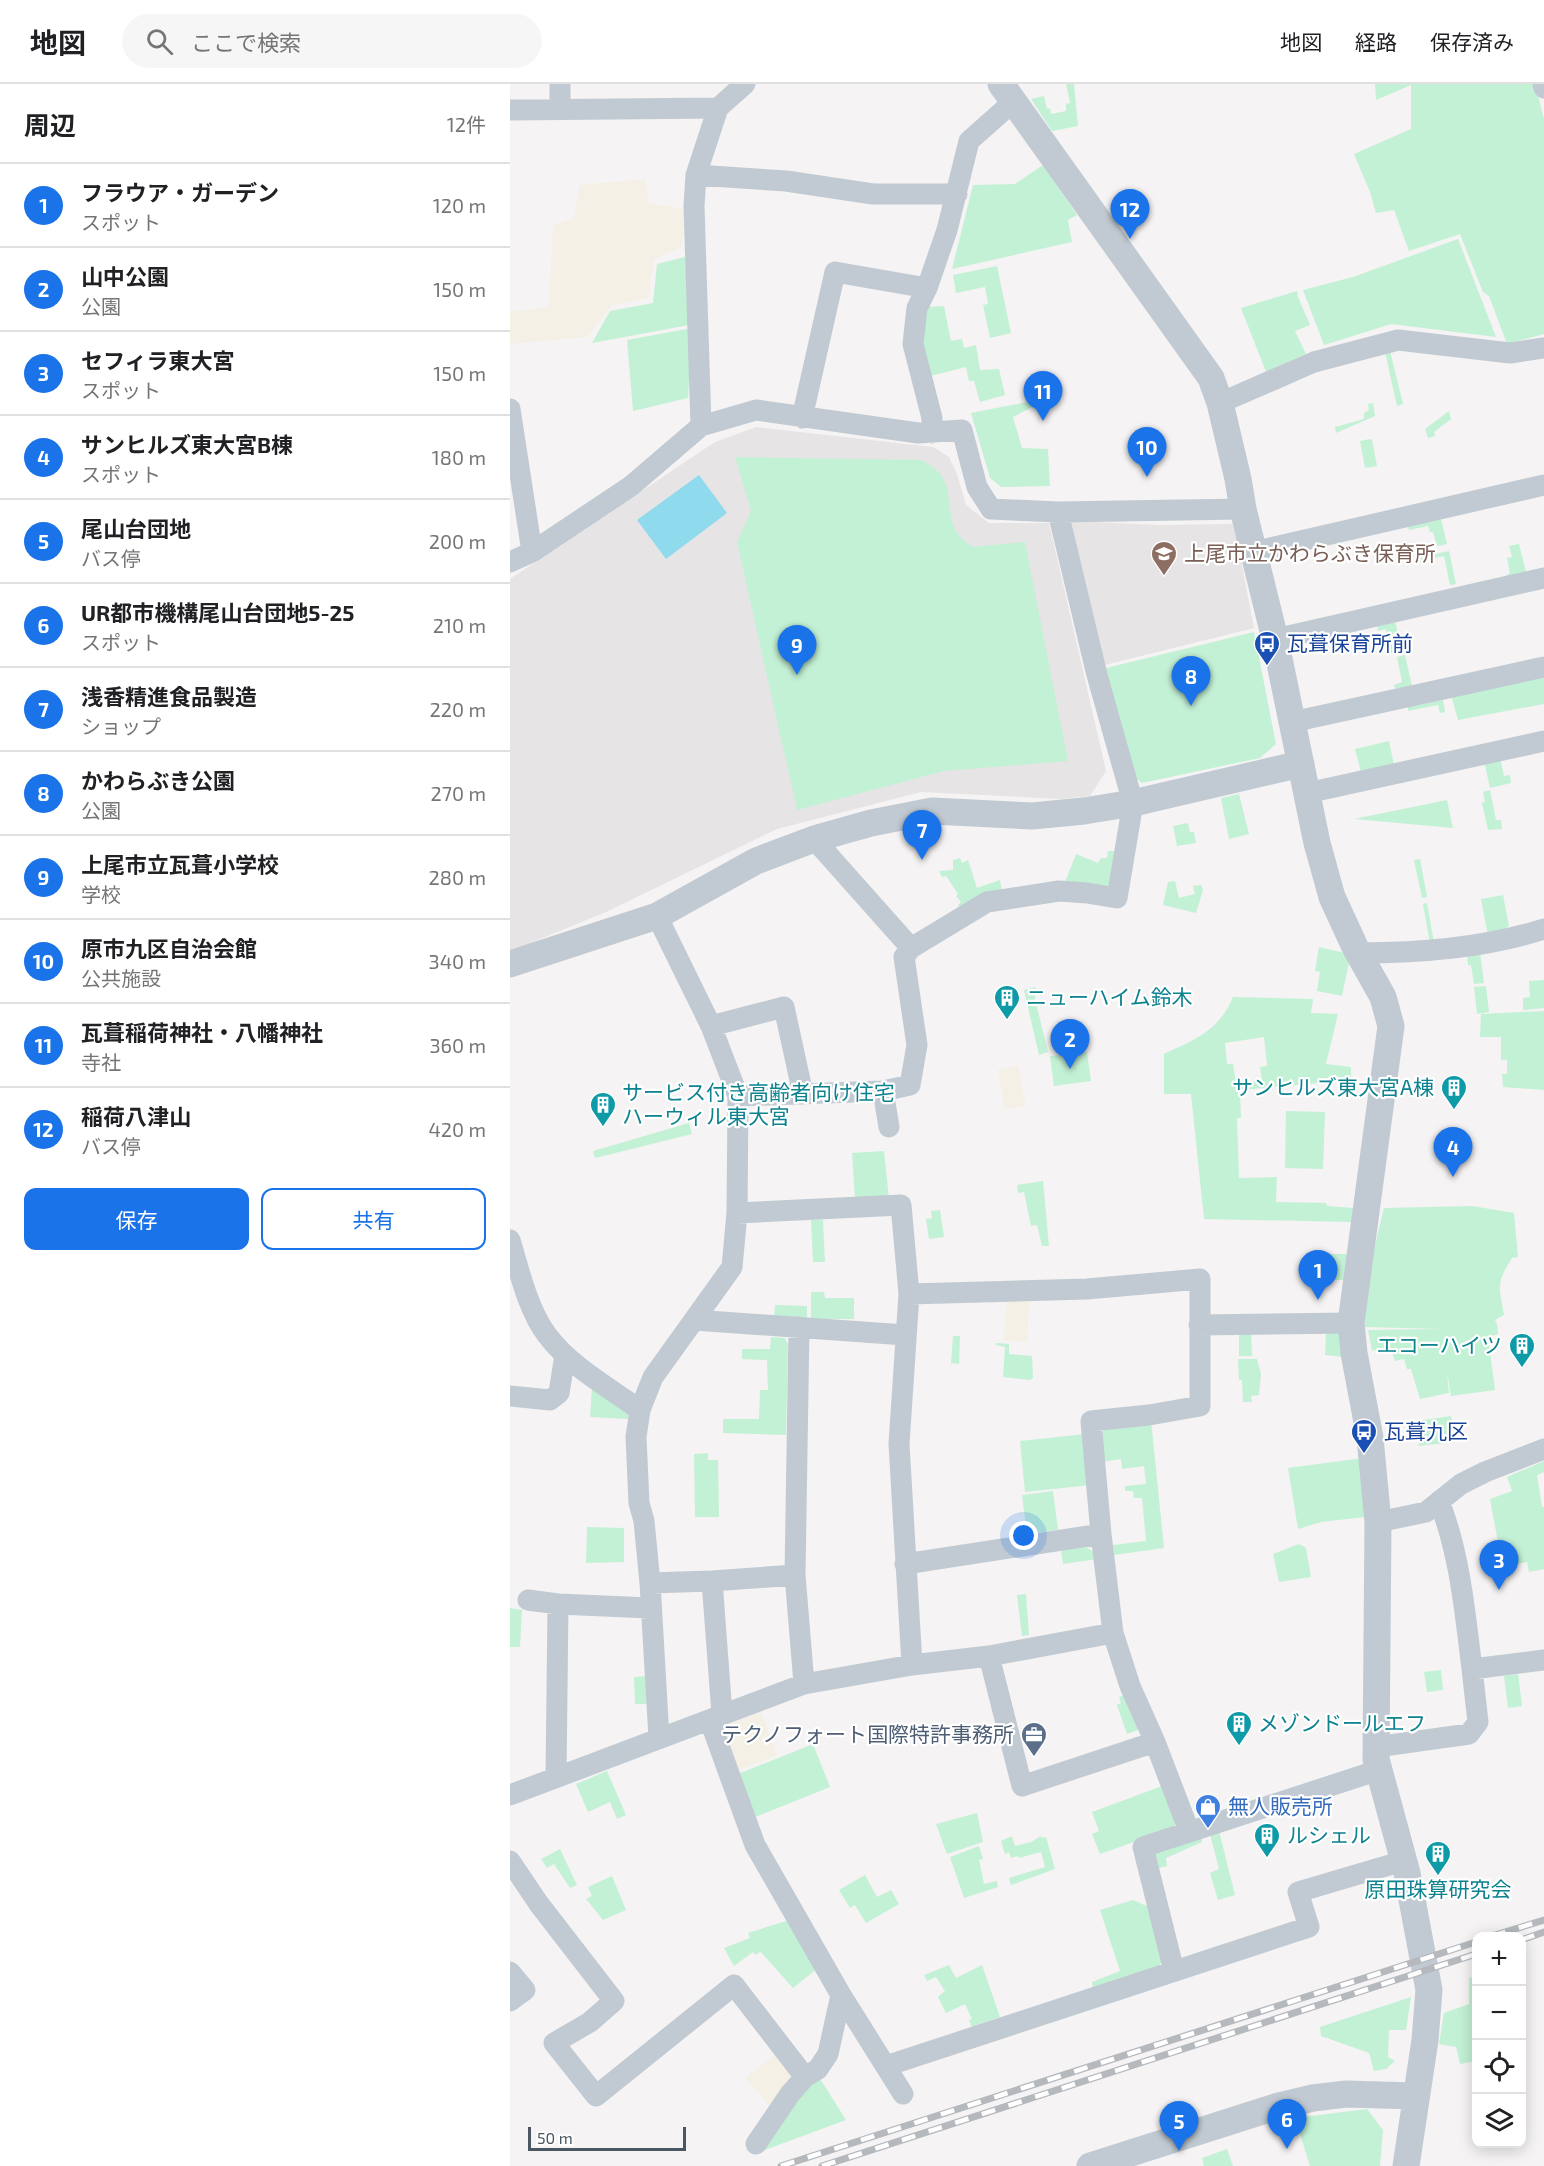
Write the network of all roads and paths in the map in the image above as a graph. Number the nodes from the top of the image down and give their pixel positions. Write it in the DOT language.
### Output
graph roads {
  1 [pos="560,84"];
  2 [pos="745,84"];
  3 [pos="1007,92"];
  4 [pos="718,108"];
  5 [pos="510,110"];
  6 [pos="560,110"];
  7 [pos="696,175"];
  8 [pos="957,194"];
  9 [pos="927,288"];
  10 [pos="1544,348"];
  11 [pos="1220,403"];
  12 [pos="510,410"];
  13 [pos="802,418"];
  14 [pos="701,426"];
  15 [pos="932,433"];
  16 [pos="1544,485"];
  17 [pos="1243,509"];
  18 [pos="1058,512"];
  19 [pos="532,552"];
  20 [pos="1253,552"];
  21 [pos="510,562"];
  22 [pos="1544,578"];
  23 [pos="1275,639"];
  24 [pos="1544,667"];
  25 [pos="1292,722"];
  26 [pos="1544,741"];
  27 [pos="1301,764"];
  28 [pos="1307,793"];
  29 [pos="1133,803"];
  30 [pos="814,839"];
  31 [pos="657,916"];
  32 [pos="1544,929"];
  33 [pos="911,948"];
  34 [pos="1359,953"];
  35 [pos="510,964"];
  36 [pos="711,1026"];
  37 [pos="883,1091"];
  38 [pos="803,1094"];
  39 [pos="738,1096"];
  40 [pos="889,1126"];
  41 [pos="737,1213"];
  42 [pos="511,1250"];
  43 [pos="909,1294"];
  44 [pos="694,1320"];
  45 [pos="1351,1323"];
  46 [pos="1199,1324"];
  47 [pos="799,1327"];
  48 [pos="905,1335"];
  49 [pos="565,1355"];
  50 [pos="510,1396"];
  51 [pos="640,1410"];
  52 [pos="1544,1449"];
  53 [pos="1439,1501"];
  54 [pos="1378,1522"];
  55 [pos="1101,1534"];
  56 [pos="905,1564"];
  57 [pos="795,1575"];
  58 [pos="712,1581"];
  59 [pos="650,1583"];
  60 [pos="528,1600"];
  61 [pos="558,1604"];
  62 [pos="650,1608"];
  63 [pos="1113,1633"];
  64 [pos="989,1656"];
  65 [pos="1544,1660"];
  66 [pos="912,1665"];
  67 [pos="1472,1669"];
  68 [pos="804,1684"];
  69 [pos="716,1717"];
  70 [pos="659,1738"];
  71 [pos="1155,1742"];
  72 [pos="1378,1759"];
  73 [pos="556,1777"];
  74 [pos="510,1795"];
  75 [pos="1189,1831"];
  76 [pos="510,1861"];
  77 [pos="1403,1862"];
  78 [pos="1174,1971"];
  79 [pos="510,1972"];
  80 [pos="841,1995"];
  81 [pos="510,2001"];
  82 [pos="886,2066"];
  83 [pos="805,2077"];
  84 [pos="903,2094"];
  85 [pos="1416,2096"];
  86 [pos="756,2144"];
  87 [pos="1090,2166"];
  88 [pos="1406,2166"];
  1 -- 6 [label="street"];
  2 -- 4 [label="street"];
  3 -- 8 [label="street"];
  3 -- 11 [label="street"];
  4 -- 6 [label="street"];
  4 -- 7 [label="street"];
  5 -- 6 [label="street"];
  7 -- 8 [label="street"];
  7 -- 14 [label="street"];
  8 -- 9 [label="street"];
  9 -- 13 [label="street"];
  9 -- 15 [label="street"];
  10 -- 11 [label="street"];
  11 -- 17 [label="street"];
  12 -- 19 [label="street"];
  13 -- 14 [label="street"];
  13 -- 15 [label="street"];
  14 -- 19 [label="street"];
  15 -- 18 [label="street"];
  16 -- 20 [label="street"];
  17 -- 18 [label="street"];
  17 -- 20 [label="street"];
  18 -- 29 [label="street"];
  19 -- 21 [label="street"];
  20 -- 23 [label="street"];
  22 -- 23 [label="street"];
  23 -- 25 [label="street"];
  24 -- 25 [label="street"];
  25 -- 27 [label="street"];
  26 -- 28 [label="street"];
  27 -- 28 [label="street"];
  27 -- 29 [label="street"];
  28 -- 34 [label="street"];
  29 -- 30 [label="street"];
  29 -- 33 [label="street"];
  30 -- 31 [label="street"];
  30 -- 33 [label="street"];
  31 -- 35 [label="street"];
  31 -- 36 [label="street"];
  32 -- 34 [label="street"];
  33 -- 37 [label="street"];
  34 -- 45 [label="street"];
  36 -- 38 [label="street"];
  36 -- 39 [label="street"];
  37 -- 38 [label="street"];
  37 -- 40 [label="street"];
  38 -- 39 [label="street"];
  39 -- 41 [label="street"];
  41 -- 43 [label="street"];
  41 -- 44 [label="street"];
  42 -- 49 [label="street"];
  43 -- 46 [label="street"];
  43 -- 48 [label="street"];
  44 -- 47 [label="street"];
  44 -- 51 [label="street"];
  45 -- 46 [label="street"];
  45 -- 54 [label="street"];
  46 -- 55 [label="street"];
  47 -- 48 [label="street"];
  47 -- 57 [label="street"];
  48 -- 56 [label="street"];
  49 -- 50 [label="street"];
  49 -- 51 [label="street"];
  51 -- 59 [label="street"];
  52 -- 53 [label="street"];
  53 -- 54 [label="street"];
  53 -- 67 [label="street"];
  54 -- 72 [label="street"];
  55 -- 56 [label="street"];
  55 -- 63 [label="street"];
  56 -- 66 [label="street"];
  57 -- 58 [label="street"];
  57 -- 68 [label="street"];
  58 -- 59 [label="street"];
  58 -- 69 [label="street"];
  59 -- 62 [label="street"];
  60 -- 61 [label="street"];
  61 -- 62 [label="street"];
  61 -- 73 [label="street"];
  62 -- 70 [label="street"];
  63 -- 64 [label="street"];
  63 -- 71 [label="street"];
  64 -- 66 [label="street"];
  64 -- 71 [label="street"];
  65 -- 67 [label="street"];
  66 -- 68 [label="street"];
  67 -- 72 [label="street"];
  68 -- 69 [label="street"];
  69 -- 70 [label="street"];
  69 -- 80 [label="street"];
  70 -- 73 [label="street"];
  71 -- 75 [label="street"];
  72 -- 75 [label="street"];
  72 -- 77 [label="street"];
  73 -- 74 [label="street"];
  75 -- 78 [label="street"];
  76 -- 83 [label="street"];
  77 -- 78 [label="street"];
  77 -- 85 [label="street"];
  78 -- 82 [label="street"];
  79 -- 81 [label="street"];
  80 -- 82 [label="street"];
  80 -- 83 [label="street"];
  82 -- 84 [label="street"];
  83 -- 86 [label="street"];
  85 -- 87 [label="street"];
  85 -- 88 [label="street"];
}
